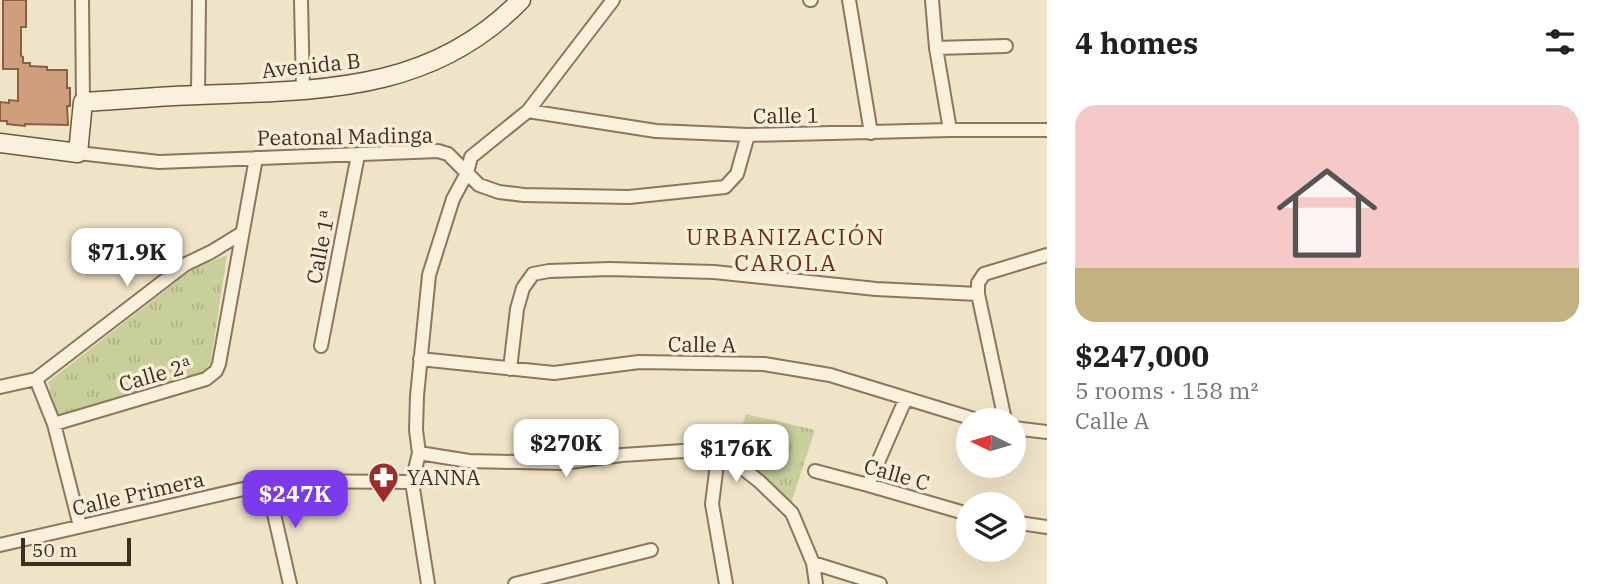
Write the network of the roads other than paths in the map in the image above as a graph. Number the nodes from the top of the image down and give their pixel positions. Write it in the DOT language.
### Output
graph roads {
  1 [pos="82,0"];
  2 [pos="199,0"];
  3 [pos="301,0"];
  4 [pos="521,0"];
  5 [pos="613,0"];
  6 [pos="849,0"];
  7 [pos="932,0"];
  8 [pos="1006,46"];
  9 [pos="936,48"];
  10 [pos="303,91"];
  11 [pos="198,94"];
  12 [pos="83,102"];
  13 [pos="528,111"];
  14 [pos="950,130"];
  15 [pos="1047,130"];
  16 [pos="871,133"];
  17 [pos="748,135"];
  18 [pos="0,143"];
  19 [pos="78,153"];
  20 [pos="358,155"];
  21 [pos="256,158"];
  22 [pos="467,173"];
  23 [pos="242,233"];
  24 [pos="1047,255"];
  25 [pos="978,294"];
  26 [pos="321,346"];
  27 [pos="420,359"];
  28 [pos="510,369"];
  29 [pos="36,379"];
  30 [pos="0,387"];
  31 [pos="906,398"];
  32 [pos="1002,408"];
  33 [pos="956,413"];
  34 [pos="54,424"];
  35 [pos="1026,430"];
  36 [pos="1047,432"];
  37 [pos="419,453"];
  38 [pos="718,456"];
  39 [pos="815,471"];
  40 [pos="412,482"];
  41 [pos="267,483"];
  42 [pos="867,485"];
  43 [pos="956,511"];
  44 [pos="1026,524"];
  45 [pos="80,526"];
  46 [pos="1047,527"];
  47 [pos="0,545"];
  48 [pos="650,550"];
  49 [pos="813,563"];
  50 [pos="289,584"];
  51 [pos="428,584"];
  52 [pos="515,584"];
  53 [pos="726,584"];
  54 [pos="816,584"];
  55 [pos="880,584"];
  1 -- 12 [label="street"];
  2 -- 11 [label="street"];
  3 -- 10 [label="street"];
  4 -- 10 [label="main road, Avenida B"];
  5 -- 13 [label="street"];
  6 -- 16 [label="street"];
  7 -- 9 [label="street"];
  8 -- 9 [label="street"];
  9 -- 14 [label="street"];
  10 -- 11 [label="main road, Avenida B"];
  11 -- 12 [label="main road, Avenida B"];
  12 -- 19 [label="main road"];
  13 -- 17 [label="street, Calle 1"];
  13 -- 22 [label="street"];
  14 -- 15 [label="street, Calle 1"];
  14 -- 16 [label="street, Calle 1"];
  16 -- 17 [label="street, Calle 1"];
  17 -- 22 [label="street, Peatonal Madinga"];
  18 -- 19 [label="main road"];
  19 -- 21 [label="street, Peatonal Madinga"];
  20 -- 21 [label="street, Peatonal Madinga"];
  20 -- 22 [label="street, Peatonal Madinga"];
  20 -- 26 [label="street, Calle 1ª"];
  21 -- 23 [label="street, Calle 2ª"];
  22 -- 27 [label="street"];
  23 -- 29 [label="street"];
  23 -- 34 [label="street, Calle 2ª"];
  24 -- 25 [label="street"];
  25 -- 28 [label="street"];
  25 -- 32 [label="street"];
  27 -- 28 [label="street, Calle A"];
  27 -- 37 [label="street"];
  28 -- 31 [label="street, Calle A"];
  29 -- 30 [label="street"];
  29 -- 34 [label="street"];
  31 -- 33 [label="street, Calle A"];
  31 -- 42 [label="street"];
  34 -- 45 [label="street"];
  35 -- 36 [label="street"];
  37 -- 38 [label="street"];
  37 -- 40 [label="street"];
  38 -- 49 [label="street"];
  38 -- 53 [label="street"];
  39 -- 42 [label="street, Calle C"];
  40 -- 41 [label="street, Calle Primera"];
  40 -- 51 [label="street"];
  41 -- 45 [label="street, Calle Primera"];
  41 -- 50 [label="street"];
  42 -- 43 [label="street, Calle C"];
  44 -- 46 [label="street"];
  45 -- 47 [label="street, Calle Primera"];
  48 -- 52 [label="street"];
  49 -- 54 [label="street"];
  49 -- 55 [label="street"];
}
